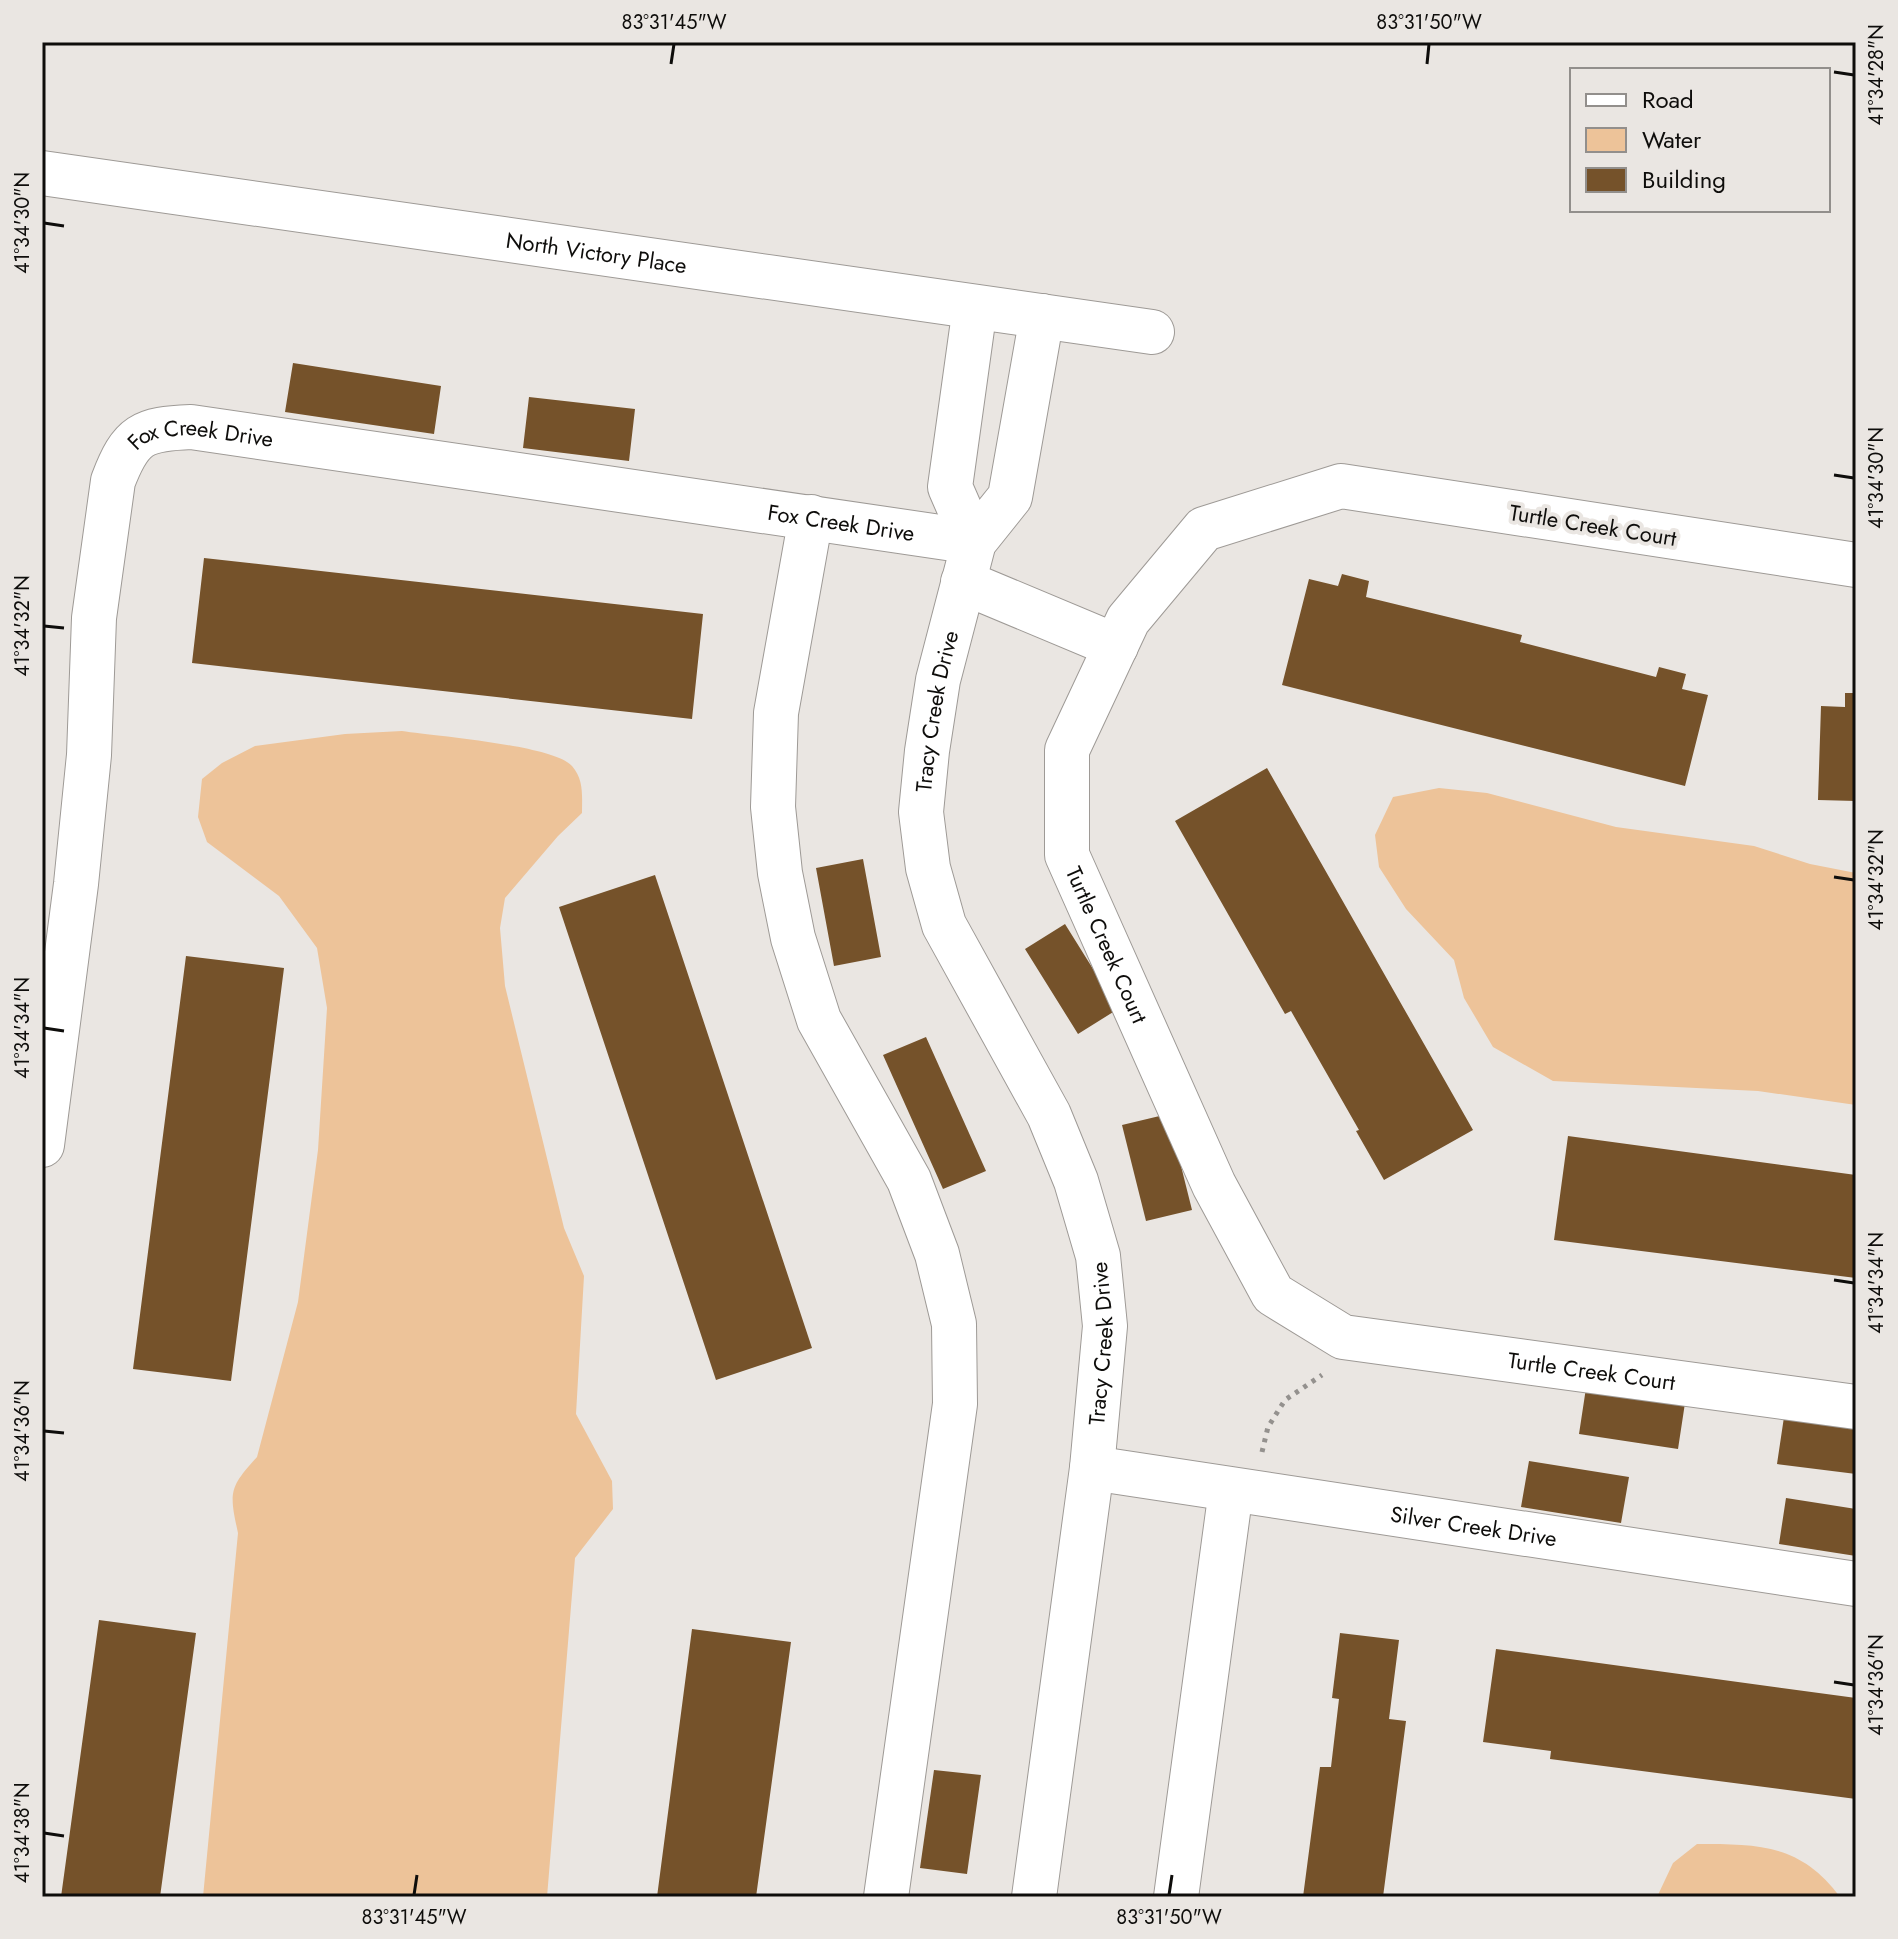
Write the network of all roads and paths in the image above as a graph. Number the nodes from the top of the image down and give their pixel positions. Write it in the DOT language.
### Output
graph roads {
  1 [pos="42,173"];
  2 [pos="975,307"];
  3 [pos="1042,316"];
  4 [pos="1152,332"];
  5 [pos="811,517"];
  6 [pos="969,562"];
  7 [pos="1856,565"];
  8 [pos="1116,646"];
  9 [pos="42,1145"];
  10 [pos="1343,1337"];
  11 [pos="1856,1407"];
  12 [pos="1092,1468"];
  13 [pos="1242,1491"];
  14 [pos="1856,1584"];
  15 [pos="886,1897"];
  16 [pos="1034,1897"];
  17 [pos="1176,1897"];
  1 -- 2 [label="street, North Victory Place"];
  2 -- 3 [label="street, North Victory Place"];
  2 -- 6 [label="street"];
  3 -- 4 [label="street, North Victory Place"];
  3 -- 6 [label="street, Tracy Creek Drive"];
  5 -- 6 [label="street, Fox Creek Drive"];
  5 -- 9 [label="street, Fox Creek Drive"];
  5 -- 15 [label="street"];
  6 -- 8 [label="street, Fox Creek Drive"];
  6 -- 12 [label="street, Tracy Creek Drive"];
  7 -- 8 [label="street, Turtle Creek Court"];
  8 -- 10 [label="street, Turtle Creek Court"];
  10 -- 11 [label="street, Turtle Creek Court"];
  10 -- 13 [label="path"];
  12 -- 13 [label="street, Silver Creek Drive"];
  12 -- 16 [label="street, Tracy Creek Drive"];
  13 -- 14 [label="street, Silver Creek Drive"];
  13 -- 17 [label="street"];
}
